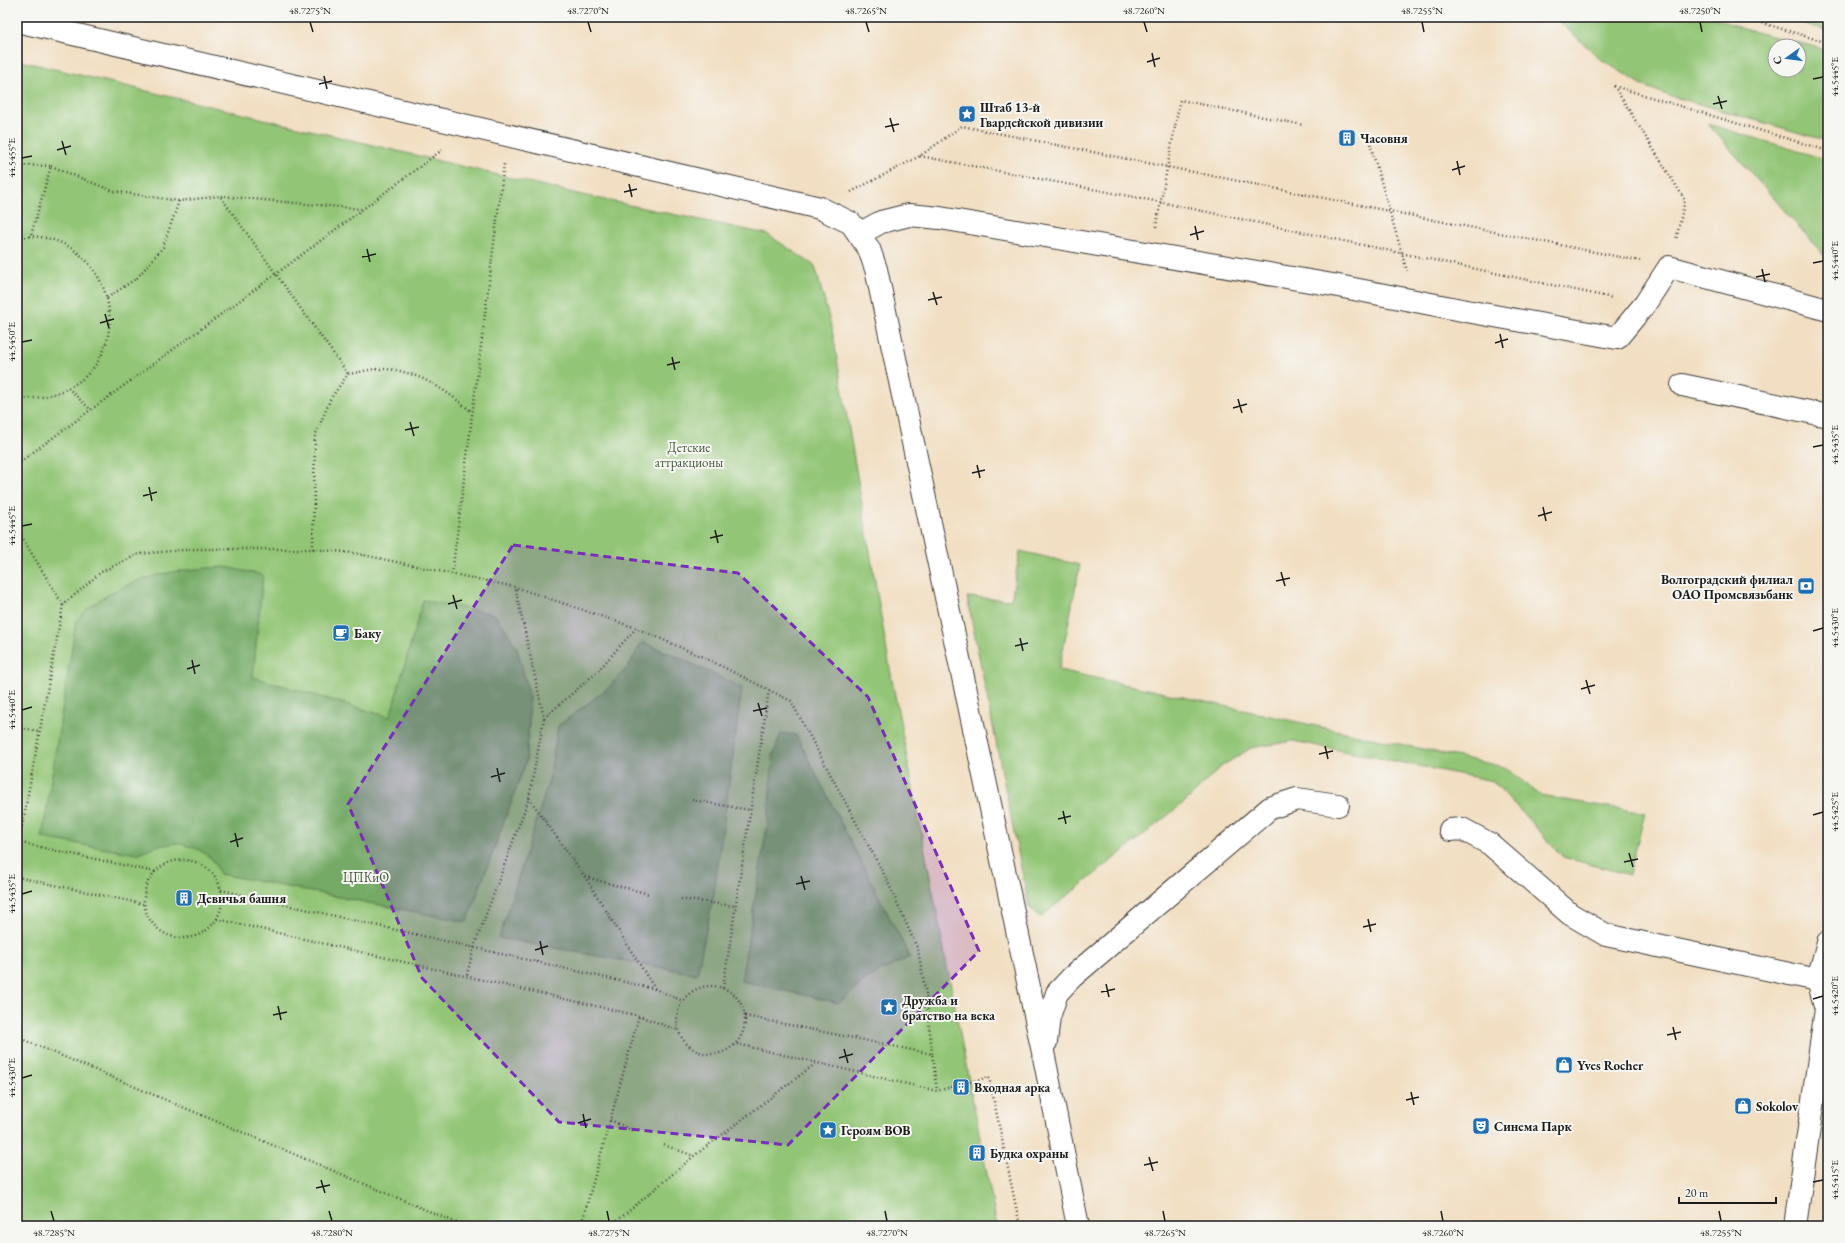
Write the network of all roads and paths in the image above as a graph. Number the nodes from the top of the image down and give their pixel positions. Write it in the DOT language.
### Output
graph roads {
  1 [pos="1743,17"];
  2 [pos="17,20"];
  3 [pos="1828,43"];
  4 [pos="1303,125"];
  5 [pos="473,127"];
  6 [pos="508,135"];
  7 [pos="1369,140"];
  8 [pos="1828,151"];
  9 [pos="920,156"];
  10 [pos="17,165"];
  11 [pos="51,166"];
  12 [pos="1167,167"];
  13 [pos="220,196"];
  14 [pos="179,201"];
  15 [pos="1160,202"];
  16 [pos="820,208"];
  17 [pos="362,209"];
  18 [pos="1390,211"];
  19 [pos="859,234"];
  20 [pos="31,235"];
  21 [pos="17,237"];
  22 [pos="1402,253"];
  23 [pos="1669,267"];
  24 [pos="276,274"];
  25 [pos="107,298"];
  26 [pos="1417,302"];
  27 [pos="1645,304"];
  28 [pos="1828,310"];
  29 [pos="348,374"];
  30 [pos="1682,385"];
  31 [pos="68,388"];
  32 [pos="17,397"];
  33 [pos="90,409"];
  34 [pos="472,412"];
  35 [pos="1828,416"];
  36 [pos="17,464"];
  37 [pos="17,529"];
  38 [pos="313,549"];
  39 [pos="452,574"];
  40 [pos="515,587"];
  41 [pos="63,605"];
  42 [pos="636,628"];
  43 [pos="769,690"];
  44 [pos="544,718"];
  45 [pos="17,727"];
  46 [pos="39,731"];
  47 [pos="529,798"];
  48 [pos="692,800"];
  49 [pos="1338,804"];
  50 [pos="750,810"];
  51 [pos="1450,830"];
  52 [pos="18,842"];
  53 [pos="17,854"];
  54 [pos="155,872"];
  55 [pos="17,876"];
  56 [pos="586,878"];
  57 [pos="221,890"];
  58 [pos="649,894"];
  59 [pos="681,899"];
  60 [pos="144,904"];
  61 [pos="736,906"];
  62 [pos="217,919"];
  63 [pos="1828,942"];
  64 [pos="474,946"];
  65 [pos="467,975"];
  66 [pos="1818,980"];
  67 [pos="723,988"];
  68 [pos="655,989"];
  69 [pos="683,1000"];
  70 [pos="640,1016"];
  71 [pos="745,1016"];
  72 [pos="678,1030"];
  73 [pos="17,1037"];
  74 [pos="736,1044"];
  75 [pos="932,1054"];
  76 [pos="1044,1057"];
  77 [pos="815,1064"];
  78 [pos="937,1091"];
  79 [pos="610,1120"];
  80 [pos="633,1131"];
  81 [pos="664,1145"];
  82 [pos="694,1156"];
  83 [pos="464,1226"];
  84 [pos="581,1226"];
  85 [pos="611,1226"];
  86 [pos="1020,1226"];
  87 [pos="1078,1226"];
  88 [pos="1796,1226"];
  1 -- 3 [label="path"];
  2 -- 5 [label="street"];
  4 -- 12 [label="path"];
  5 -- 6 [label="street"];
  5 -- 17 [label="path"];
  6 -- 16 [label="street"];
  6 -- 34 [label="path"];
  7 -- 18 [label="path"];
  8 -- 23 [label="path"];
  9 -- 12 [label="path"];
  9 -- 15 [label="path"];
  9 -- 16 [label="path"];
  10 -- 11 [label="path"];
  11 -- 14 [label="path"];
  11 -- 20 [label="path"];
  12 -- 15 [label="path"];
  12 -- 18 [label="path"];
  13 -- 14 [label="path"];
  13 -- 17 [label="path"];
  13 -- 24 [label="path"];
  14 -- 25 [label="path"];
  15 -- 22 [label="path"];
  16 -- 19 [label="street"];
  17 -- 24 [label="path"];
  18 -- 22 [label="path"];
  18 -- 23 [label="path"];
  19 -- 26 [label="street"];
  19 -- 76 [label="street"];
  20 -- 21 [label="path"];
  20 -- 25 [label="path"];
  22 -- 26 [label="path"];
  22 -- 27 [label="path"];
  23 -- 27 [label="street"];
  23 -- 28 [label="street"];
  24 -- 29 [label="path"];
  24 -- 33 [label="path"];
  25 -- 31 [label="path"];
  26 -- 27 [label="street"];
  29 -- 34 [label="path"];
  29 -- 38 [label="path"];
  30 -- 35 [label="street"];
  31 -- 32 [label="path"];
  31 -- 33 [label="path"];
  33 -- 36 [label="path"];
  34 -- 39 [label="path"];
  37 -- 41 [label="path"];
  38 -- 39 [label="path"];
  38 -- 41 [label="path"];
  39 -- 40 [label="path"];
  40 -- 42 [label="path"];
  40 -- 44 [label="path"];
  41 -- 46 [label="path"];
  42 -- 43 [label="path"];
  42 -- 44 [label="path"];
  43 -- 50 [label="path"];
  43 -- 75 [label="path"];
  44 -- 47 [label="path"];
  45 -- 46 [label="path"];
  46 -- 52 [label="path"];
  47 -- 56 [label="path"];
  47 -- 64 [label="path"];
  48 -- 50 [label="path"];
  49 -- 76 [label="street"];
  50 -- 61 [label="path"];
  51 -- 66 [label="street"];
  52 -- 53 [label="path"];
  52 -- 54 [label="path"];
  54 -- 57 [label="path"];
  54 -- 60 [label="path"];
  55 -- 60 [label="path"];
  56 -- 58 [label="path"];
  56 -- 68 [label="path"];
  57 -- 62 [label="path"];
  57 -- 64 [label="path"];
  59 -- 61 [label="path"];
  60 -- 62 [label="path"];
  61 -- 67 [label="path"];
  62 -- 65 [label="path"];
  63 -- 66 [label="street"];
  64 -- 65 [label="path"];
  64 -- 68 [label="path"];
  65 -- 70 [label="path"];
  66 -- 88 [label="street"];
  67 -- 69 [label="path"];
  67 -- 71 [label="path"];
  68 -- 69 [label="path"];
  69 -- 72 [label="path"];
  70 -- 72 [label="path"];
  70 -- 79 [label="path"];
  71 -- 74 [label="path"];
  71 -- 75 [label="path"];
  72 -- 74 [label="path"];
  73 -- 83 [label="path"];
  74 -- 77 [label="path"];
  75 -- 78 [label="path"];
  76 -- 87 [label="street"];
  77 -- 78 [label="path"];
  77 -- 82 [label="path"];
  78 -- 86 [label="path"];
  79 -- 80 [label="path"];
  79 -- 84 [label="path"];
  81 -- 82 [label="path"];
  82 -- 85 [label="path"];
}
